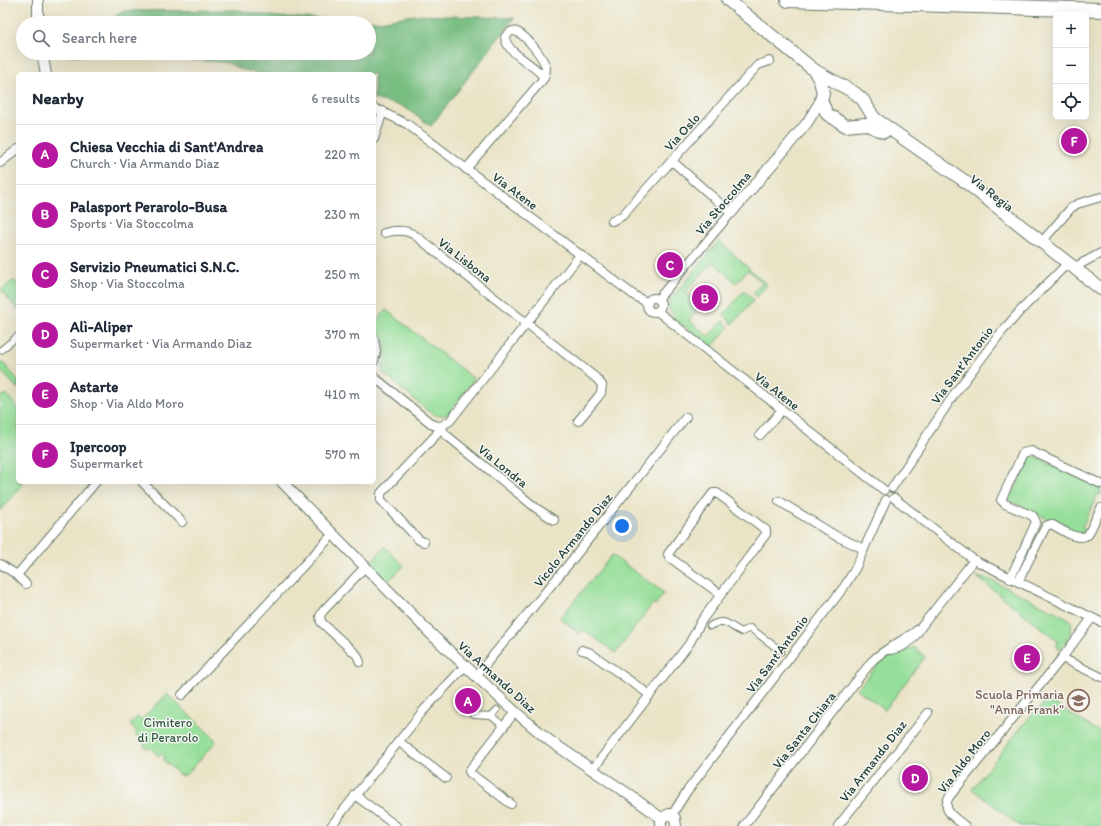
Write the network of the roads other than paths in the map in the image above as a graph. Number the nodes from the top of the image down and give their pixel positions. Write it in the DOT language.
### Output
graph roads {
  1 [pos="38,0"];
  2 [pos="728,0"];
  3 [pos="788,0"];
  4 [pos="1101,10"];
  5 [pos="38,16"];
  6 [pos="43,60"];
  7 [pos="770,61"];
  8 [pos="814,70"];
  9 [pos="46,72"];
  10 [pos="544,78"];
  11 [pos="840,85"];
  12 [pos="822,96"];
  13 [pos="867,107"];
  14 [pos="376,109"];
  15 [pos="383,112"];
  16 [pos="832,119"];
  17 [pos="807,123"];
  18 [pos="859,125"];
  19 [pos="376,133"];
  20 [pos="16,150"];
  21 [pos="672,161"];
  22 [pos="0,162"];
  23 [pos="466,169"];
  24 [pos="1101,197"];
  25 [pos="731,213"];
  26 [pos="612,221"];
  27 [pos="384,233"];
  28 [pos="1046,246"];
  29 [pos="1101,253"];
  30 [pos="580,255"];
  31 [pos="1069,268"];
  32 [pos="1101,289"];
  33 [pos="1101,297"];
  34 [pos="658,299"];
  35 [pos="648,303"];
  36 [pos="657,311"];
  37 [pos="527,323"];
  38 [pos="16,338"];
  39 [pos="1,350"];
  40 [pos="376,379"];
  41 [pos="782,410"];
  42 [pos="686,417"];
  43 [pos="578,421"];
  44 [pos="441,426"];
  45 [pos="760,435"];
  46 [pos="94,484"];
  47 [pos="144,484"];
  48 [pos="284,484"];
  49 [pos="1101,484"];
  50 [pos="888,489"];
  51 [pos="894,498"];
  52 [pos="886,500"];
  53 [pos="779,501"];
  54 [pos="1101,508"];
  55 [pos="554,520"];
  56 [pos="182,522"];
  57 [pos="333,534"];
  58 [pos="424,542"];
  59 [pos="864,549"];
  60 [pos="974,560"];
  61 [pos="0,564"];
  62 [pos="366,566"];
  63 [pos="18,575"];
  64 [pos="1014,581"];
  65 [pos="26,584"];
  66 [pos="720,594"];
  67 [pos="1092,618"];
  68 [pos="1101,622"];
  69 [pos="710,626"];
  70 [pos="582,650"];
  71 [pos="781,651"];
  72 [pos="1062,658"];
  73 [pos="360,662"];
  74 [pos="465,666"];
  75 [pos="476,676"];
  76 [pos="1101,677"];
  77 [pos="182,695"];
  78 [pos="650,695"];
  79 [pos="497,710"];
  80 [pos="516,712"];
  81 [pos="928,713"];
  82 [pos="473,715"];
  83 [pos="491,716"];
  84 [pos="501,724"];
  85 [pos="398,741"];
  86 [pos="593,770"];
  87 [pos="446,778"];
  88 [pos="355,795"];
  89 [pos="510,804"];
  90 [pos="672,815"];
  91 [pos="661,822"];
  92 [pos="331,826"];
  93 [pos="396,826"];
  94 [pos="676,826"];
  95 [pos="744,826"];
  96 [pos="838,826"];
  97 [pos="965,826"];
  1 -- 5 [label="street"];
  2 -- 8 [label="main road, Via Regia"];
  3 -- 4 [label="highway"];
  6 -- 9 [label="street"];
  7 -- 21 [label="street, Via Oslo"];
  8 -- 11 [label="main road, Via Regia"];
  8 -- 12 [label="main road, Via Regia"];
  10 -- 10 [label="street"];
  10 -- 23 [label="street"];
  11 -- 12 [label="main road"];
  11 -- 13 [label="main road, Via Regia"];
  12 -- 16 [label="main road, Via Regia"];
  12 -- 17 [label="street, Via Stoccolma"];
  13 -- 18 [label="main road"];
  13 -- 28 [label="main road, Via Regia"];
  14 -- 15 [label="street, Via Atene"];
  15 -- 19 [label="street"];
  15 -- 23 [label="street, Via Atene"];
  16 -- 17 [label="street"];
  16 -- 18 [label="main road, Via Regia"];
  17 -- 25 [label="street, Via Stoccolma"];
  18 -- 31 [label="main road, Via Regia"];
  20 -- 22 [label="street"];
  21 -- 25 [label="street"];
  21 -- 26 [label="street, Via Oslo"];
  23 -- 30 [label="street, Via Atene"];
  24 -- 28 [label="street"];
  25 -- 34 [label="street, Via Stoccolma"];
  27 -- 37 [label="street, Via Lisbona"];
  28 -- 31 [label="main road, Via Regia"];
  29 -- 31 [label="street, Via Sant'Antonio"];
  30 -- 35 [label="street, Via Atene"];
  30 -- 37 [label="street"];
  31 -- 32 [label="main road, Via Regia"];
  31 -- 33 [label="main road, Via Regia"];
  31 -- 50 [label="street, Via Sant'Antonio"];
  34 -- 35 [label="street"];
  34 -- 36 [label="street"];
  35 -- 36 [label="street, Via Atene"];
  36 -- 41 [label="street, Via Atene"];
  37 -- 43 [label="street, Via Lisbona"];
  37 -- 44 [label="street"];
  38 -- 39 [label="street"];
  40 -- 44 [label="street, Via Londra"];
  41 -- 45 [label="street"];
  41 -- 50 [label="street, Via Atene"];
  42 -- 75 [label="street, Vicolo Armando Diaz"];
  44 -- 55 [label="street, Via Londra"];
  44 -- 58 [label="street"];
  46 -- 63 [label="street"];
  47 -- 56 [label="street"];
  48 -- 57 [label="street, Via Armando Diaz"];
  49 -- 64 [label="street"];
  50 -- 51 [label="street"];
  50 -- 52 [label="street"];
  51 -- 52 [label="street"];
  51 -- 60 [label="street"];
  52 -- 59 [label="street, Via Sant'Antonio"];
  53 -- 59 [label="street"];
  54 -- 64 [label="street"];
  57 -- 62 [label="street, Via Armando Diaz"];
  57 -- 77 [label="street"];
  59 -- 90 [label="street, Via Sant'Antonio"];
  60 -- 64 [label="street"];
  60 -- 95 [label="street, Via Santa Chiara"];
  61 -- 63 [label="street"];
  62 -- 73 [label="street"];
  62 -- 74 [label="street, Via Armando Diaz"];
  63 -- 65 [label="street"];
  64 -- 67 [label="street"];
  66 -- 66 [label="street"];
  66 -- 78 [label="street"];
  67 -- 68 [label="street"];
  67 -- 72 [label="street, Via Aldo Moro"];
  69 -- 71 [label="street"];
  70 -- 78 [label="street"];
  72 -- 76 [label="street"];
  72 -- 97 [label="street, Via Aldo Moro"];
  74 -- 75 [label="street, Via Armando Diaz"];
  74 -- 85 [label="street"];
  75 -- 80 [label="street, Via Armando Diaz"];
  78 -- 86 [label="street"];
  79 -- 83 [label="street"];
  80 -- 86 [label="street, Via Armando Diaz"];
  80 -- 89 [label="street"];
  81 -- 96 [label="street, Via Armando Diaz"];
  82 -- 83 [label="street"];
  83 -- 84 [label="street"];
  85 -- 87 [label="street"];
  85 -- 88 [label="street"];
  86 -- 91 [label="street, Via Armando Diaz"];
  88 -- 92 [label="street"];
  88 -- 93 [label="street"];
  90 -- 91 [label="street, Via Armando Diaz"];
  90 -- 94 [label="street"];
}
